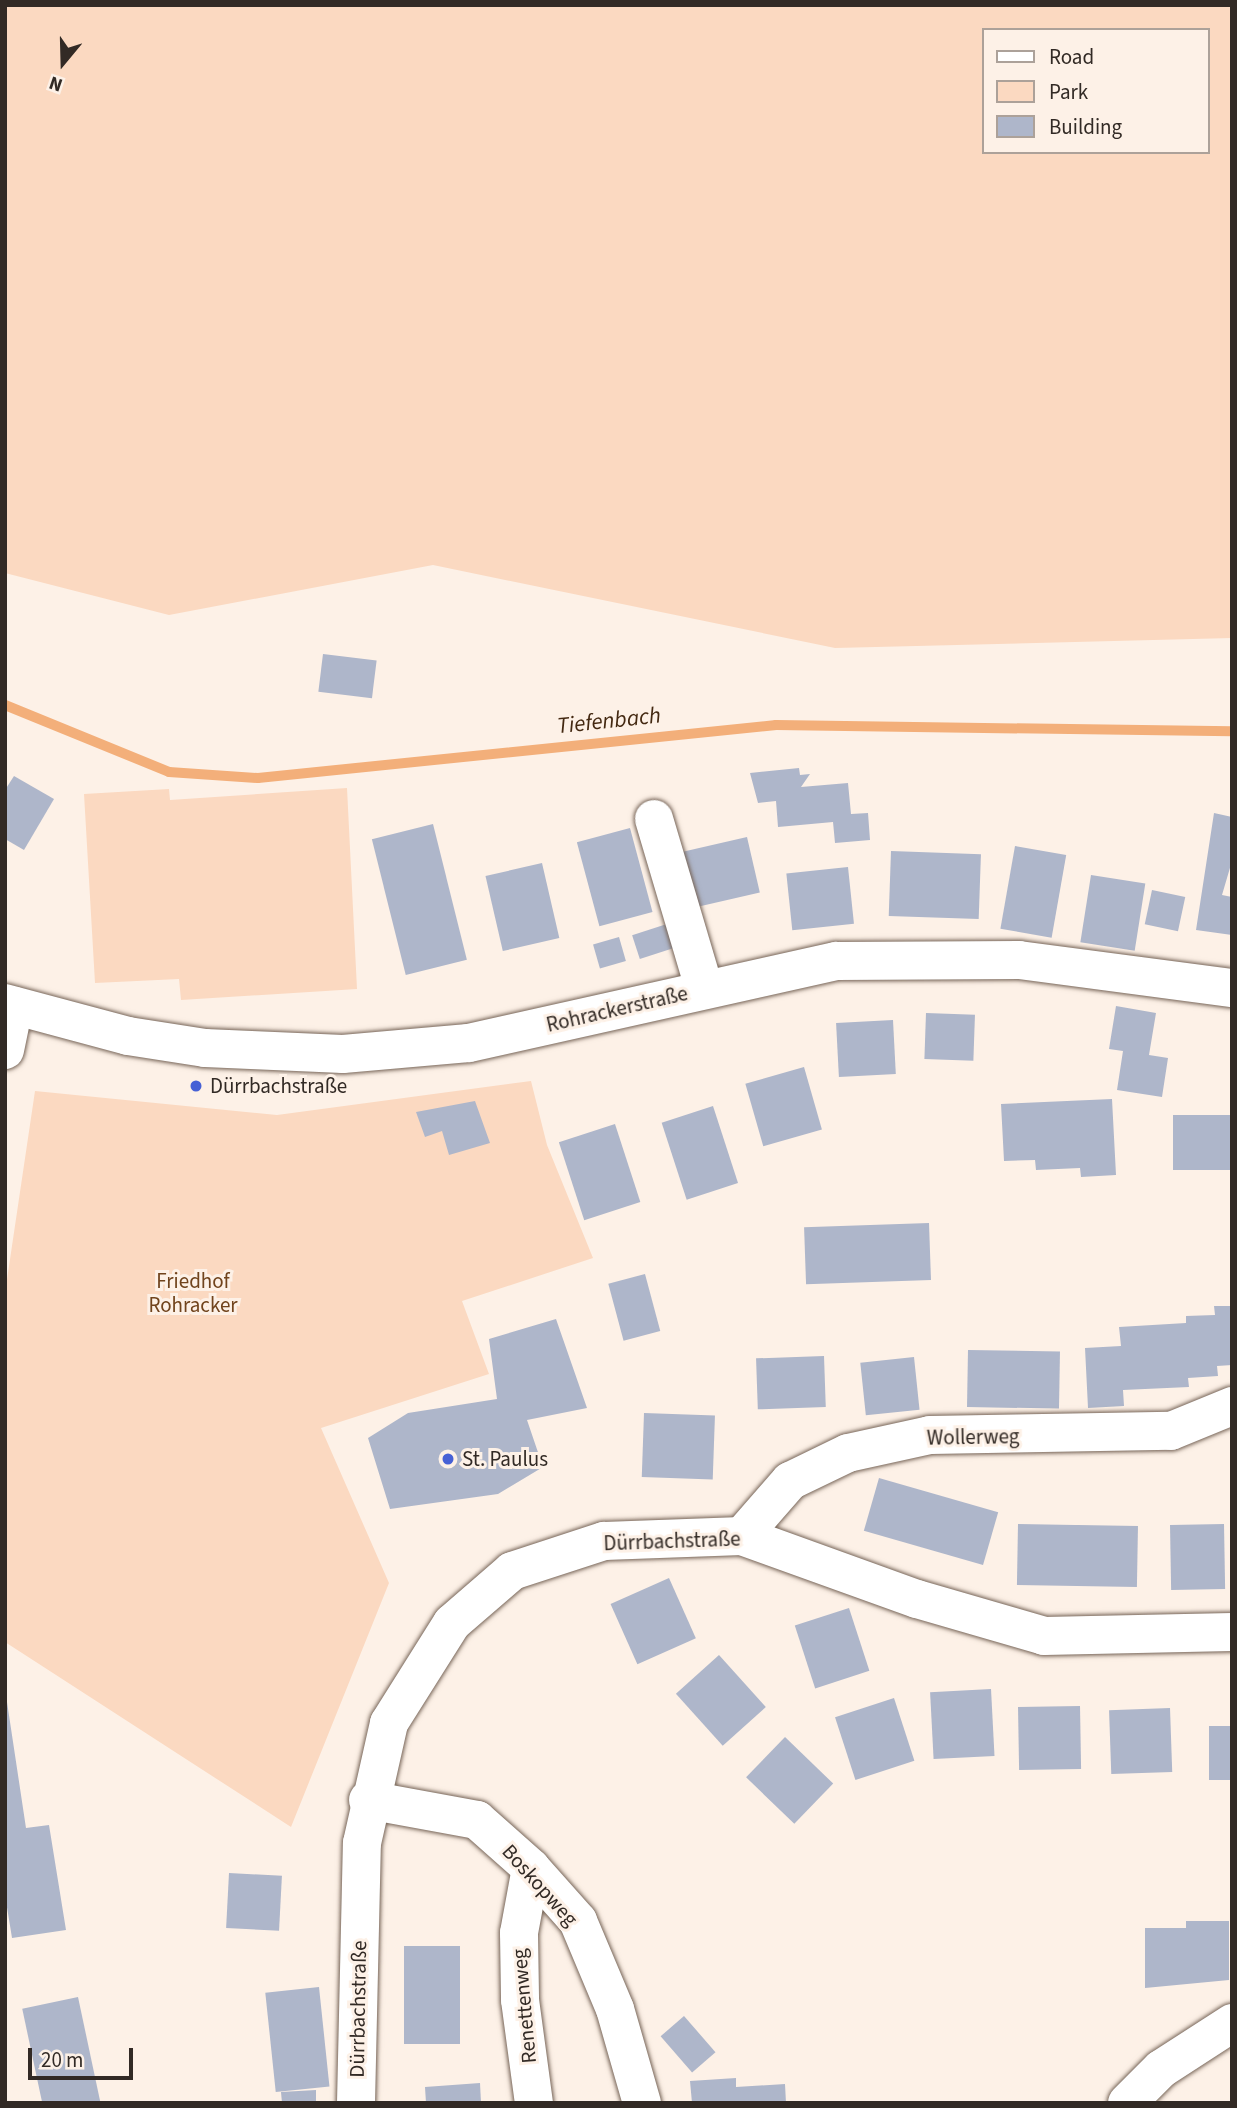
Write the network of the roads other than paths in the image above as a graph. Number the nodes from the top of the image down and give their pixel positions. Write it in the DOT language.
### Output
graph roads {
  1 [pos="654,819"];
  2 [pos="704,988"];
  3 [pos="1232,988"];
  4 [pos="10,1004"];
  5 [pos="5,1050"];
  6 [pos="1232,1406"];
  7 [pos="742,1536"];
  8 [pos="1232,1632"];
  9 [pos="368,1800"];
  10 [pos="531,1868"];
  11 [pos="1232,2023"];
  12 [pos="356,2103"];
  13 [pos="534,2103"];
  14 [pos="642,2103"];
  15 [pos="1127,2103"];
  1 -- 2 [label="street"];
  2 -- 3 [label="street, Rohrackerstraße"];
  2 -- 4 [label="street, Rohrackerstraße"];
  4 -- 5 [label="street"];
  6 -- 7 [label="street, Wollerweg"];
  7 -- 8 [label="street, Dürrbachstraße"];
  7 -- 9 [label="street, Dürrbachstraße"];
  9 -- 10 [label="street, Boskopweg"];
  9 -- 12 [label="street, Dürrbachstraße"];
  10 -- 13 [label="street, Renettenweg"];
  10 -- 14 [label="street, Boskopweg"];
  11 -- 15 [label="street"];
}
